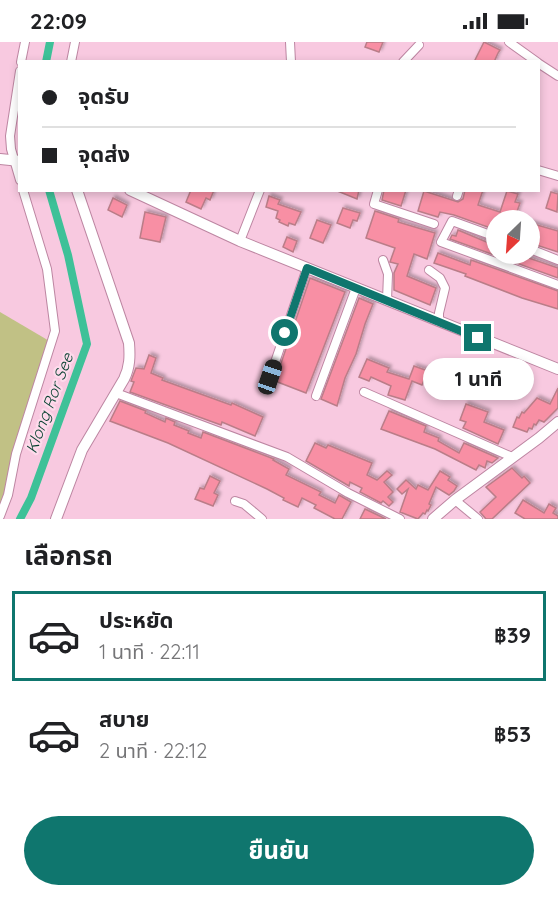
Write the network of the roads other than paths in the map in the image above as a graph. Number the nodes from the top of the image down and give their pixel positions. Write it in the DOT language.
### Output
graph roads {
  1 [pos="24,42"];
  2 [pos="75,42"];
  3 [pos="290,42"];
  4 [pos="509,42"];
  5 [pos="419,45"];
  6 [pos="21,60"];
  7 [pos="71,60"];
  8 [pos="291,60"];
  9 [pos="405,60"];
  10 [pos="535,60"];
  11 [pos="540,63"];
  12 [pos="558,76"];
  13 [pos="18,83"];
  14 [pos="0,159"];
  15 [pos="18,161"];
  16 [pos="540,171"];
  17 [pos="558,176"];
  18 [pos="24,192"];
  19 [pos="77,192"];
  20 [pos="134,192"];
  21 [pos="259,192"];
  22 [pos="377,192"];
  23 [pos="434,224"];
  24 [pos="486,233"];
  25 [pos="240,241"];
  26 [pos="540,253"];
  27 [pos="486,259"];
  28 [pos="383,260"];
  29 [pos="558,260"];
  30 [pos="501,264"];
  31 [pos="307,268"];
  32 [pos="429,270"];
  33 [pos="558,285"];
  34 [pos="356,288"];
  35 [pos="387,300"];
  36 [pos="439,321"];
  37 [pos="558,369"];
  38 [pos="270,377"];
  39 [pos="364,392"];
  40 [pos="116,393"];
  41 [pos="316,396"];
  42 [pos="558,422"];
  43 [pos="512,457"];
  44 [pos="455,500"];
  45 [pos="235,501"];
  46 [pos="0,516"];
  47 [pos="56,519"];
  48 [pos="262,519"];
  49 [pos="400,519"];
  50 [pos="433,519"];
  51 [pos="478,519"];
  1 -- 6 [label="street"];
  2 -- 7 [label="street"];
  3 -- 8 [label="street"];
  4 -- 10 [label="street"];
  5 -- 9 [label="street"];
  11 -- 12 [label="street"];
  13 -- 15 [label="street"];
  14 -- 15 [label="street"];
  16 -- 17 [label="street"];
  18 -- 46 [label="street"];
  19 -- 40 [label="street"];
  20 -- 25 [label="street"];
  21 -- 25 [label="street"];
  22 -- 23 [label="street"];
  24 -- 27 [label="street"];
  25 -- 31 [label="street"];
  26 -- 29 [label="street"];
  28 -- 35 [label="street"];
  30 -- 33 [label="street"];
  31 -- 34 [label="street"];
  31 -- 38 [label="street"];
  32 -- 36 [label="street"];
  34 -- 35 [label="street"];
  34 -- 41 [label="street"];
  35 -- 36 [label="street"];
  36 -- 37 [label="street"];
  39 -- 43 [label="street"];
  40 -- 47 [label="street"];
  40 -- 49 [label="street"];
  42 -- 43 [label="street"];
  43 -- 44 [label="street"];
  44 -- 50 [label="street"];
  44 -- 51 [label="street"];
  45 -- 48 [label="street"];
}
